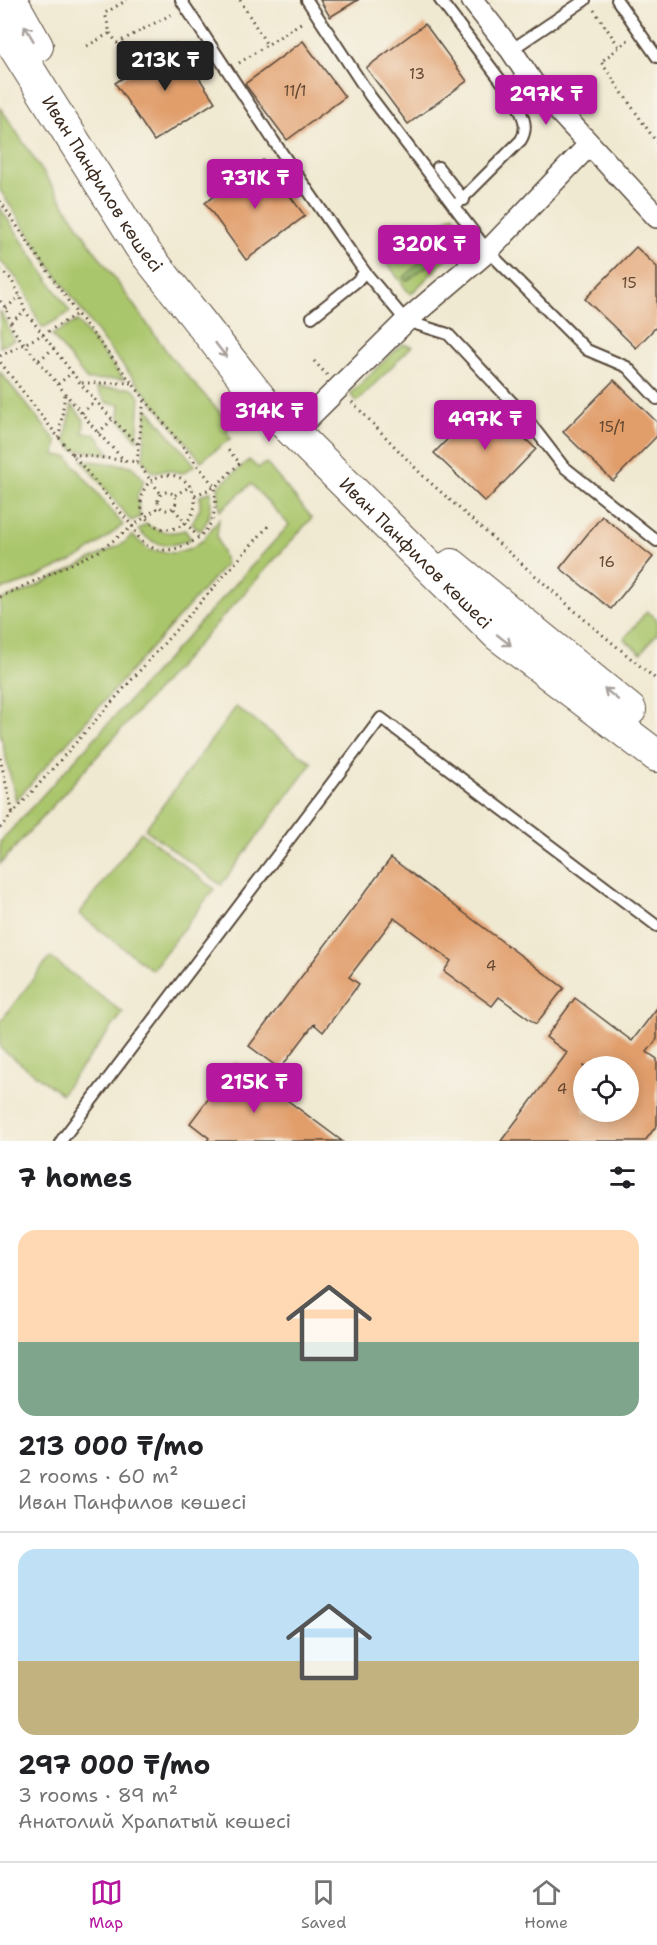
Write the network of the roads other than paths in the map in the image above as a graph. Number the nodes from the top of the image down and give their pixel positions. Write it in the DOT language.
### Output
graph roads {
  1 [pos="11,0"];
  2 [pos="307,0"];
  3 [pos="440,0"];
  4 [pos="472,0"];
  5 [pos="617,0"];
  6 [pos="183,3"];
  7 [pos="588,3"];
  8 [pos="0,24"];
  9 [pos="511,50"];
  10 [pos="657,57"];
  11 [pos="533,83"];
  12 [pos="514,98"];
  13 [pos="589,145"];
  14 [pos="438,167"];
  15 [pos="459,203"];
  16 [pos="657,217"];
  17 [pos="488,251"];
  18 [pos="366,272"];
  19 [pos="312,317"];
  20 [pos="406,321"];
  21 [pos="657,399"];
  22 [pos="300,426"];
  23 [pos="657,541"];
  24 [pos="657,730"];
  25 [pos="657,756"];
  26 [pos="657,926"];
  27 [pos="61,1141"];
  22 -- 1 [label="street, Иван Панфилов көшесі, one-way"];
  2 -- 15 [label="lane"];
  3 -- 12 [label="lane"];
  4 -- 9 [label="street"];
  5 -- 10 [label="lane"];
  6 -- 18 [label="lane"];
  7 -- 9 [label="lane"];
  8 -- 22 [label="street, Иван Панфилов көшесі, one-way"];
  9 -- 11 [label="street"];
  11 -- 12 [label="lane"];
  11 -- 13 [label="street"];
  12 -- 15 [label="lane"];
  13 -- 16 [label="street"];
  13 -- 17 [label="street"];
  14 -- 15 [label="lane"];
  15 -- 17 [label="lane"];
  17 -- 20 [label="street"];
  17 -- 21 [label="lane"];
  18 -- 19 [label="lane"];
  18 -- 20 [label="lane"];
  20 -- 22 [label="street"];
  20 -- 23 [label="lane"];
  24 -- 22 [label="street, Иван Панфилов көшесі, one-way"];
  22 -- 25 [label="street, Иван Панфилов көшесі, one-way"];
  26 -- 27 [label="lane"];
}
